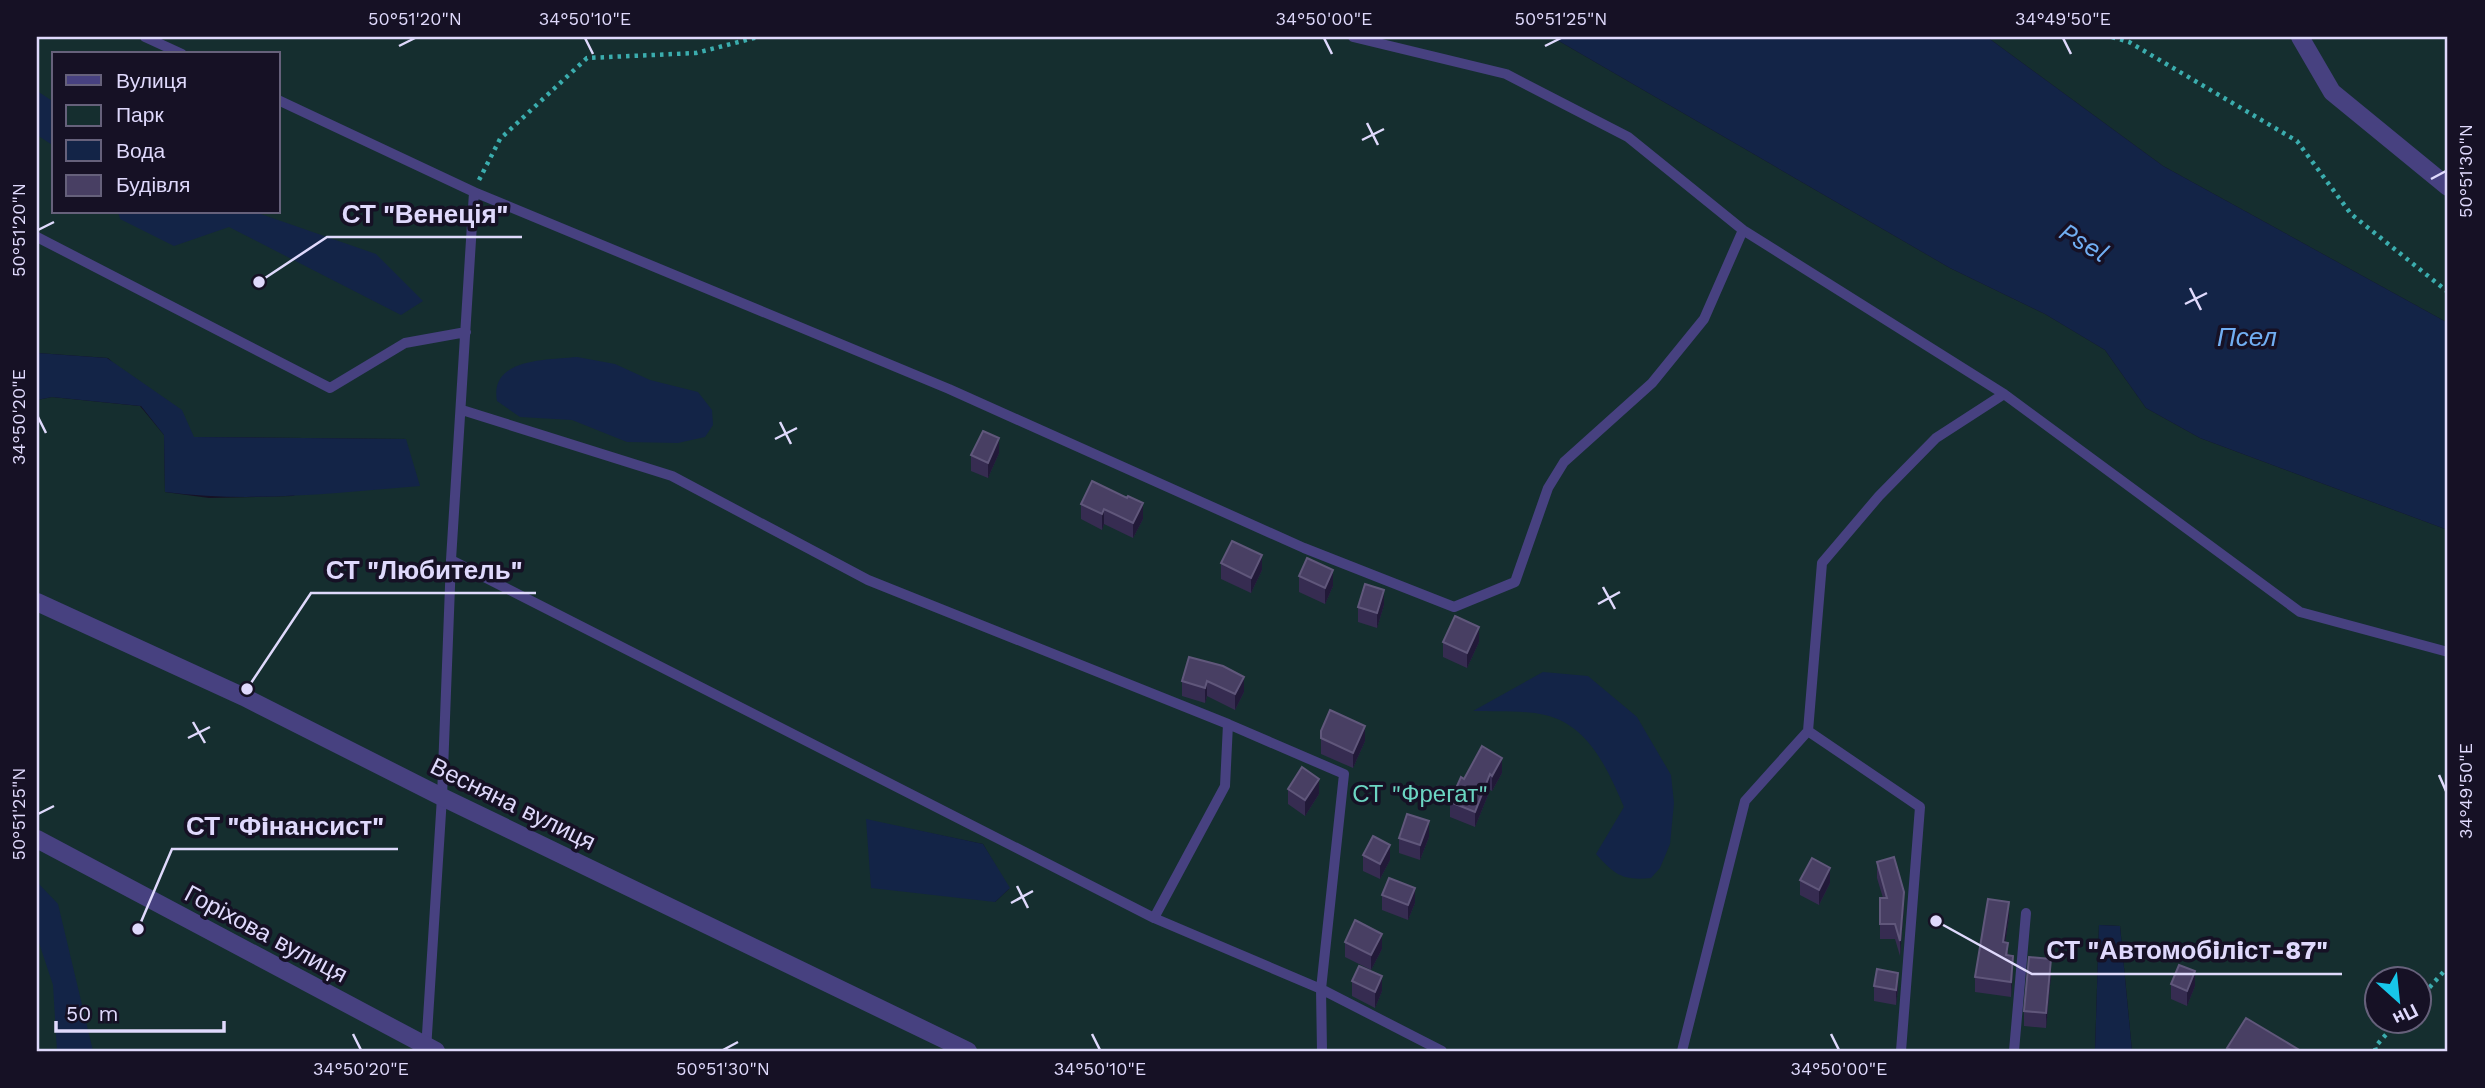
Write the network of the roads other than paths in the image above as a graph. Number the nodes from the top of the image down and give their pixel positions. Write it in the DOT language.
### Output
graph roads {
  1 [pos="145,37"];
  2 [pos="1353,37"];
  3 [pos="2300,37"];
  4 [pos="178,52"];
  5 [pos="280,101"];
  6 [pos="2448,187"];
  7 [pos="474,192"];
  8 [pos="1743,230"];
  9 [pos="37,237"];
  10 [pos="466,332"];
  11 [pos="2004,394"];
  12 [pos="462,410"];
  13 [pos="452,560"];
  14 [pos="37,602"];
  15 [pos="2448,652"];
  16 [pos="1228,724"];
  17 [pos="1808,731"];
  18 [pos="442,797"];
  19 [pos="37,839"];
  20 [pos="2026,913"];
  21 [pos="1154,918"];
  22 [pos="1321,989"];
  23 [pos="429,1050"];
  24 [pos="968,1051"];
  25 [pos="1322,1051"];
  26 [pos="1442,1051"];
  27 [pos="1682,1051"];
  28 [pos="1901,1051"];
  29 [pos="2014,1051"];
  1 -- 4 [label="lane"];
  2 -- 8 [label="lane"];
  3 -- 6 [label="street"];
  5 -- 7 [label="lane"];
  7 -- 8 [label="lane"];
  7 -- 10 [label="lane"];
  8 -- 11 [label="lane"];
  9 -- 10 [label="lane"];
  10 -- 12 [label="lane"];
  11 -- 15 [label="lane"];
  11 -- 17 [label="lane"];
  12 -- 13 [label="lane"];
  12 -- 16 [label="lane"];
  13 -- 18 [label="lane"];
  13 -- 21 [label="lane"];
  14 -- 18 [label="street, Весняна вулиця"];
  16 -- 21 [label="lane"];
  16 -- 22 [label="lane"];
  17 -- 27 [label="lane"];
  17 -- 28 [label="lane"];
  18 -- 23 [label="lane"];
  18 -- 24 [label="street, Весняна вулиця"];
  19 -- 23 [label="street, Горіхова вулиця"];
  20 -- 29 [label="lane"];
  21 -- 22 [label="lane"];
  22 -- 25 [label="lane"];
  22 -- 26 [label="lane"];
}
